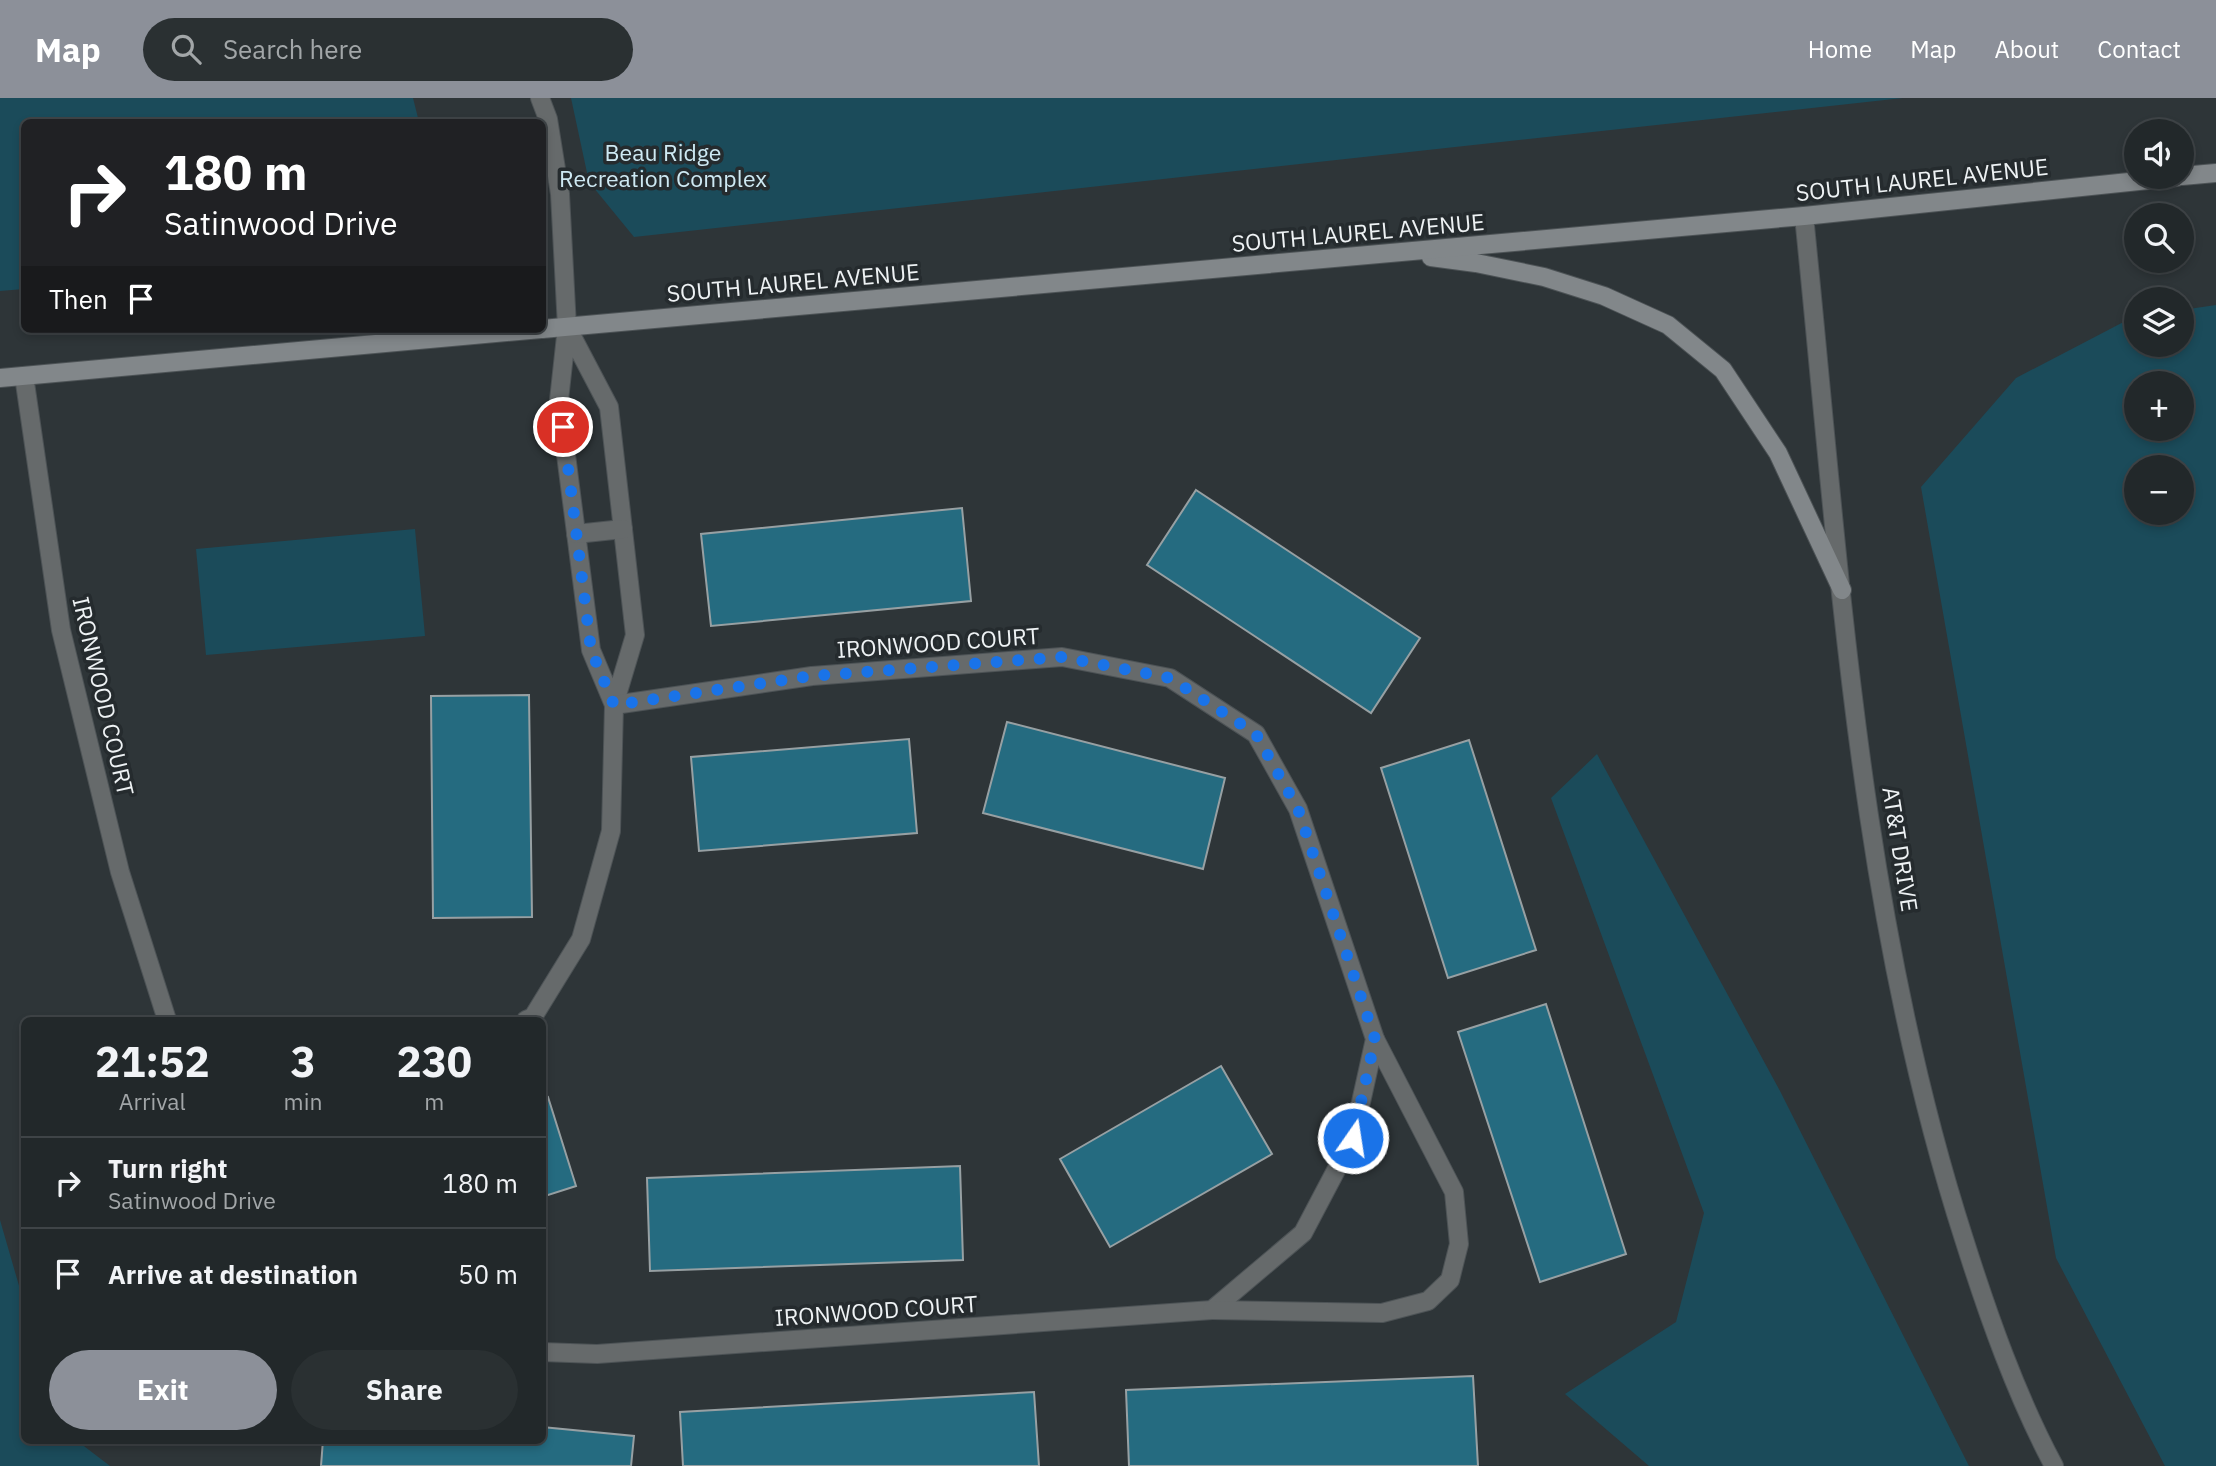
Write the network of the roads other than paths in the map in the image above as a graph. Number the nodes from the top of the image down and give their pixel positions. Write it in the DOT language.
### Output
graph roads {
  1 [pos="540,98"];
  2 [pos="2216,173"];
  3 [pos="2194,175"];
  4 [pos="2124,183"];
  5 [pos="1804,216"];
  6 [pos="1396,253"];
  7 [pos="567,327"];
  8 [pos="546,329"];
  9 [pos="498,333"];
  10 [pos="24,376"];
  11 [pos="0,378"];
  12 [pos="623,528"];
  13 [pos="576,534"];
  14 [pos="1842,590"];
  15 [pos="614,705"];
  16 [pos="166,1017"];
  17 [pos="533,1017"];
  18 [pos="1375,1039"];
  19 [pos="1212,1310"];
  20 [pos="546,1352"];
  21 [pos="2054,1466"];
  1 -- 7 [label="street"];
  2 -- 3 [label="main road"];
  4 -- 5 [label="main road, SOUTH LAUREL AVENUE"];
  5 -- 6 [label="main road, SOUTH LAUREL AVENUE"];
  5 -- 14 [label="street, AT&T DRIVE"];
  6 -- 7 [label="main road, SOUTH LAUREL AVENUE"];
  6 -- 14 [label="main road"];
  7 -- 8 [label="main road, SOUTH LAUREL AVENUE"];
  7 -- 12 [label="street"];
  7 -- 13 [label="street"];
  9 -- 10 [label="main road, SOUTH LAUREL AVENUE"];
  10 -- 11 [label="main road, SOUTH LAUREL AVENUE"];
  10 -- 16 [label="street, IRONWOOD COURT"];
  12 -- 13 [label="street"];
  12 -- 15 [label="street"];
  13 -- 15 [label="street"];
  14 -- 21 [label="street, AT&T DRIVE"];
  15 -- 17 [label="street"];
  15 -- 18 [label="street, IRONWOOD COURT"];
  18 -- 19 [label="street"];
  18 -- 19 [label="street, IRONWOOD COURT"];
  19 -- 20 [label="street, IRONWOOD COURT"];
}
